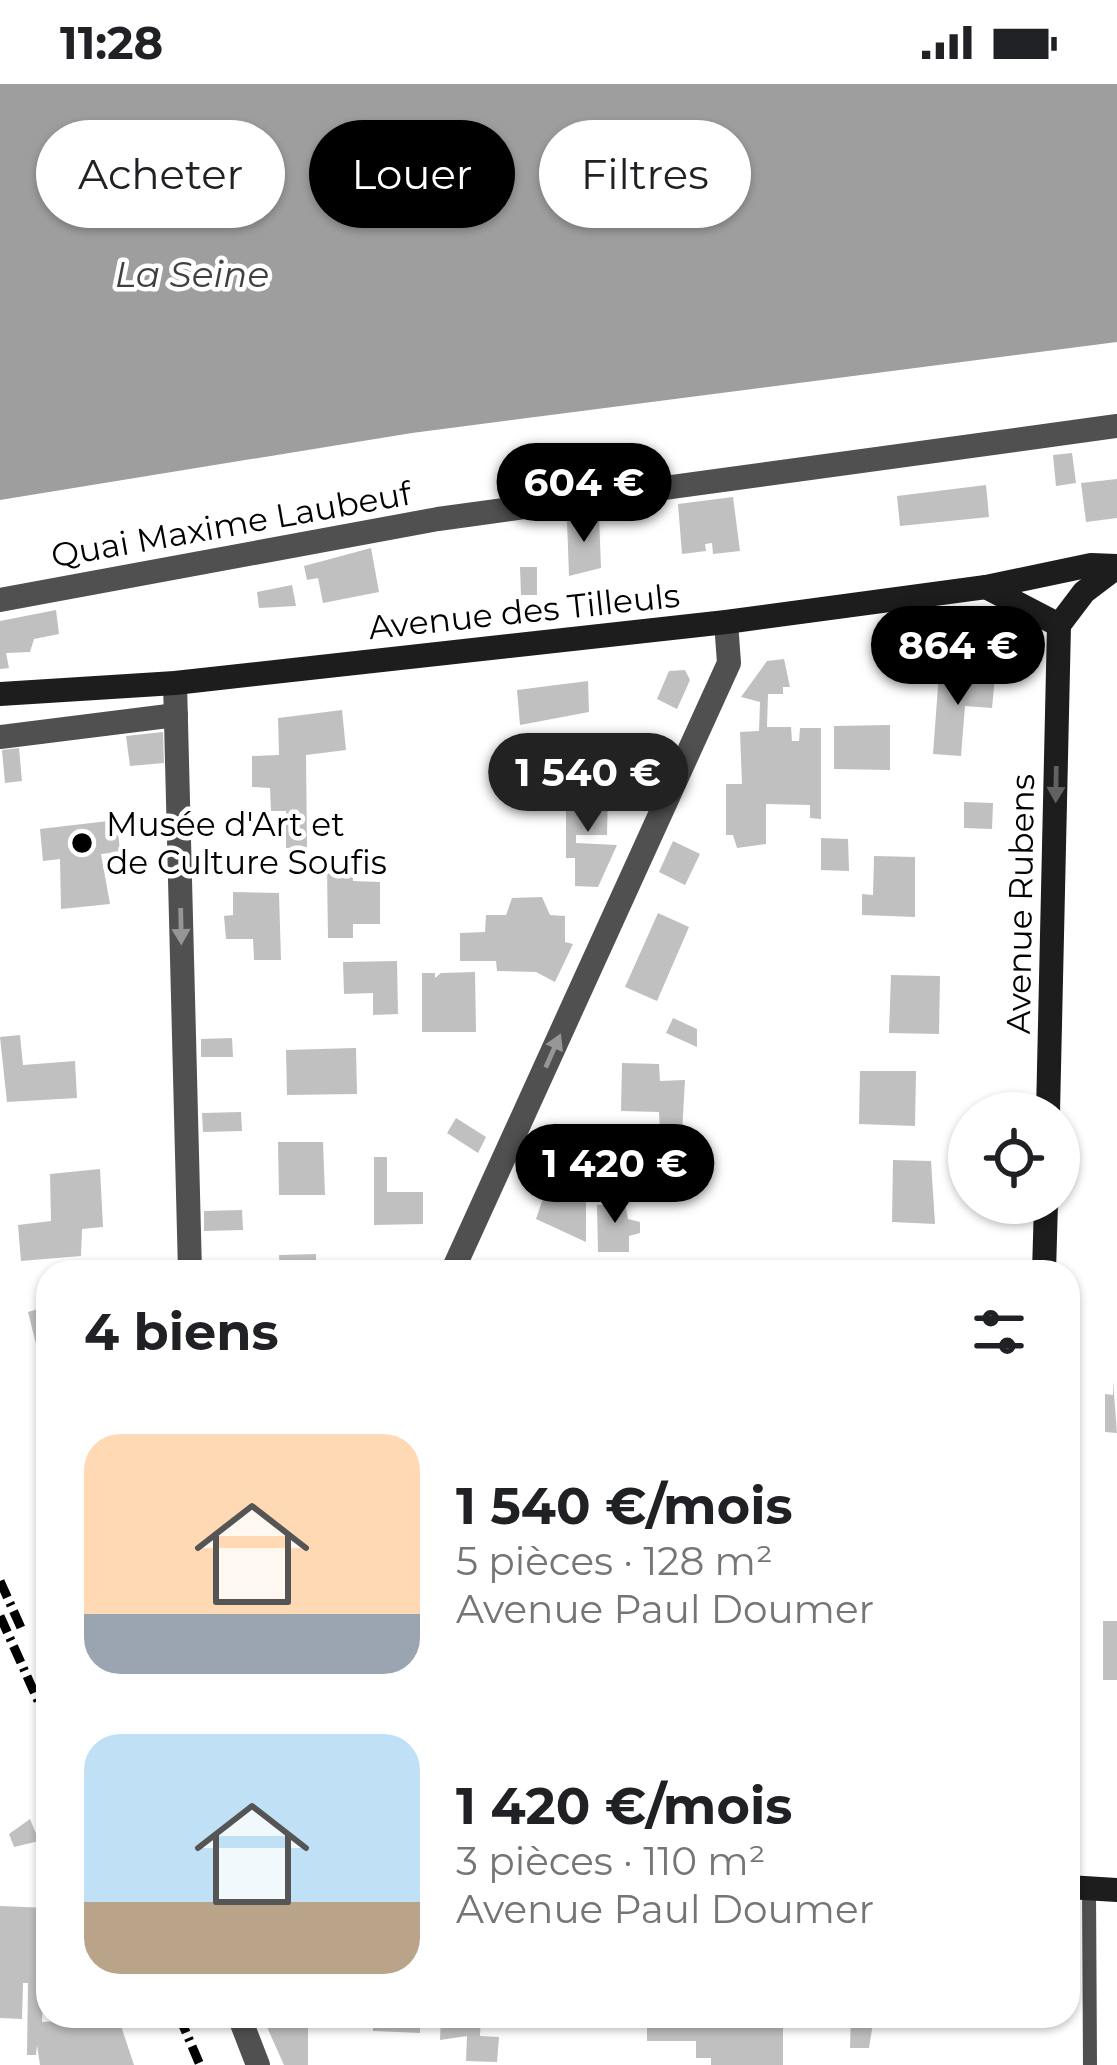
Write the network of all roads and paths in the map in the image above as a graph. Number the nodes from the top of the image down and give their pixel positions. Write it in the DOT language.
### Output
graph roads {
  1 [pos="1117,426"];
  2 [pos="1117,567"];
  3 [pos="986,586"];
  4 [pos="0,600"];
  5 [pos="726,622"];
  6 [pos="1059,625"];
  7 [pos="175,682"];
  8 [pos="69,690"];
  9 [pos="0,694"];
  10 [pos="176,715"];
  11 [pos="69,729"];
  12 [pos="0,737"];
  13 [pos="1048,1092"];
  14 [pos="1045,1224"];
  15 [pos="190,1260"];
  16 [pos="457,1260"];
  17 [pos="1044,1260"];
  18 [pos="1080,1887"];
  19 [pos="1117,1890"];
  20 [pos="1080,1903"];
  21 [pos="244,2028"];
  22 [pos="259,2065"];
  23 [pos="1090,2065"];
  1 -- 4 [label="street, Quai Maxime Laubeuf"];
  2 -- 3 [label="main road, Avenue des Tilleuls"];
  2 -- 6 [label="main road, Avenue des Tilleuls"];
  3 -- 5 [label="main road, Avenue des Tilleuls"];
  3 -- 6 [label="main road"];
  5 -- 7 [label="main road, Avenue des Tilleuls"];
  16 -- 5 [label="street, one-way"];
  6 -- 13 [label="main road, Avenue Rubens, one-way"];
  7 -- 8 [label="main road, Avenue des Tilleuls"];
  7 -- 10 [label="street"];
  8 -- 9 [label="main road, Avenue des Tilleuls"];
  8 -- 11 [label="street"];
  10 -- 11 [label="street"];
  10 -- 15 [label="street, one-way"];
  11 -- 12 [label="street"];
  14 -- 17 [label="main road"];
  18 -- 19 [label="main road"];
  20 -- 23 [label="lane"];
  21 -- 22 [label="street"];
}
